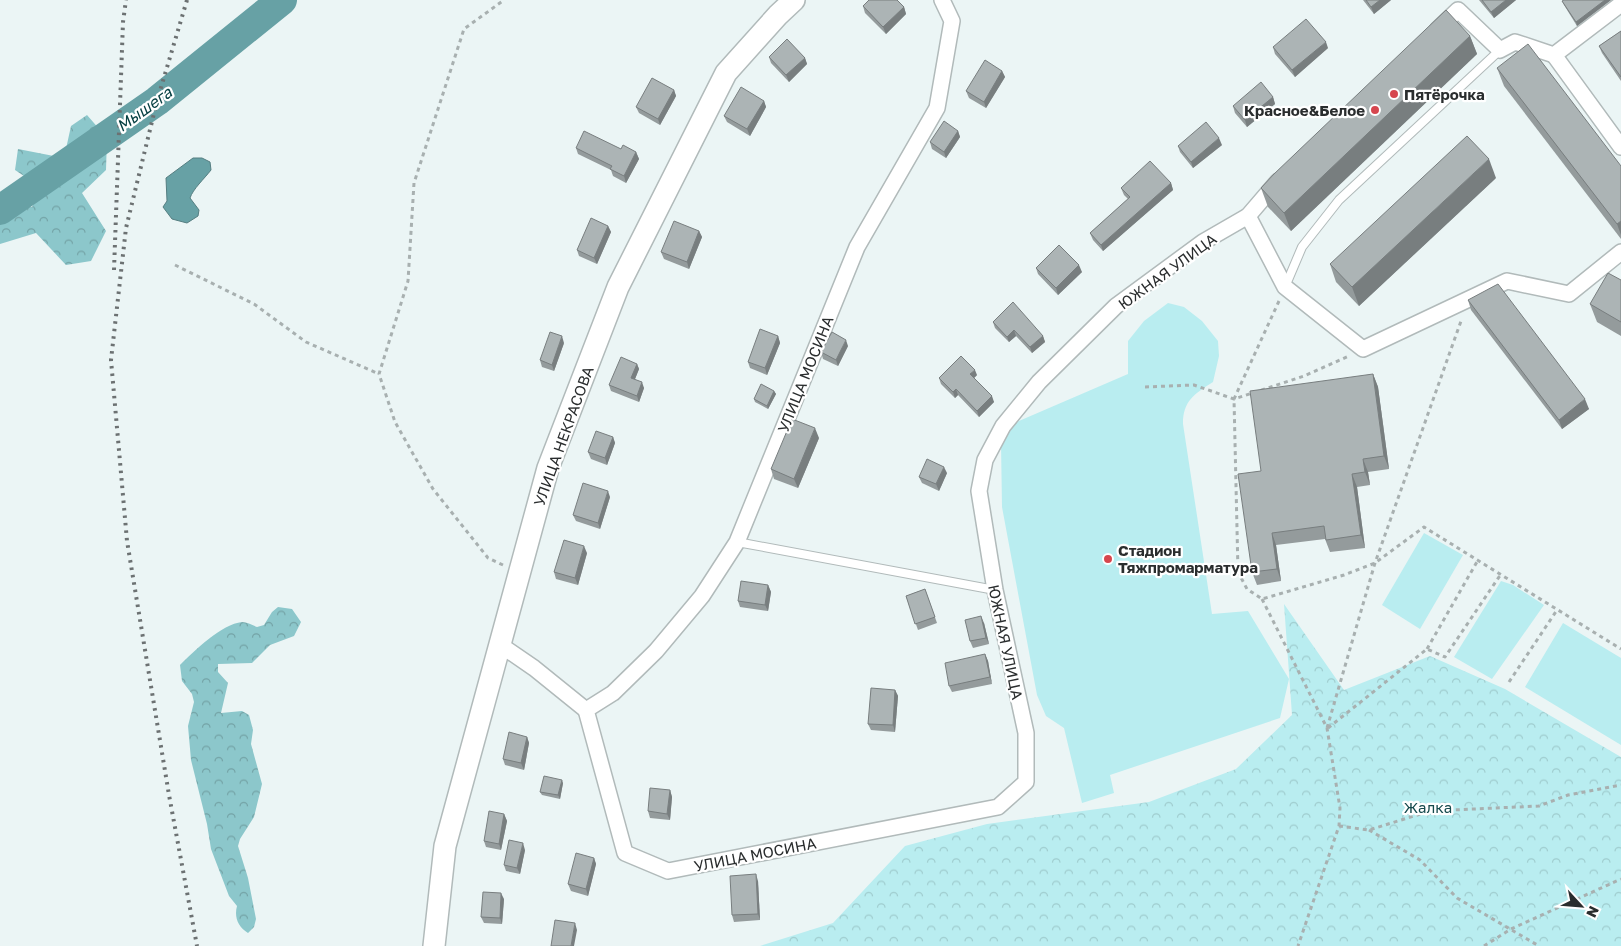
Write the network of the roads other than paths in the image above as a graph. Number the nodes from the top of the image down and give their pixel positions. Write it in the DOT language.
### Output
graph roads {
  1 [pos="794,0"];
  2 [pos="942,0"];
  3 [pos="1621,4"];
  4 [pos="1429,37"];
  5 [pos="1500,50"];
  6 [pos="1554,55"];
  7 [pos="1621,146"];
  8 [pos="1285,173"];
  9 [pos="1248,216"];
  10 [pos="1621,252"];
  11 [pos="1285,287"];
  12 [pos="737,542"];
  13 [pos="995,590"];
  14 [pos="499,644"];
  15 [pos="586,710"];
  16 [pos="1026,782"];
  17 [pos="434,946"];
  1 -- 14 [label="main road, УЛИЦА НЕКРАСОВА"];
  2 -- 12 [label="street, УЛИЦА МОСИНА"];
  3 -- 6 [label="street"];
  4 -- 5 [label="street"];
  5 -- 6 [label="street"];
  5 -- 11 [label="lane"];
  6 -- 7 [label="street"];
  8 -- 9 [label="street, ЮЖНАЯ УЛИЦА"];
  9 -- 11 [label="street"];
  9 -- 13 [label="street, ЮЖНАЯ УЛИЦА"];
  10 -- 11 [label="street"];
  12 -- 13 [label="lane"];
  12 -- 15 [label="street, УЛИЦА МОСИНА"];
  13 -- 16 [label="street, ЮЖНАЯ УЛИЦА"];
  14 -- 15 [label="street"];
  14 -- 17 [label="main road, УЛИЦА НЕКРАСОВА"];
  15 -- 16 [label="street, УЛИЦА МОСИНА"];
}
